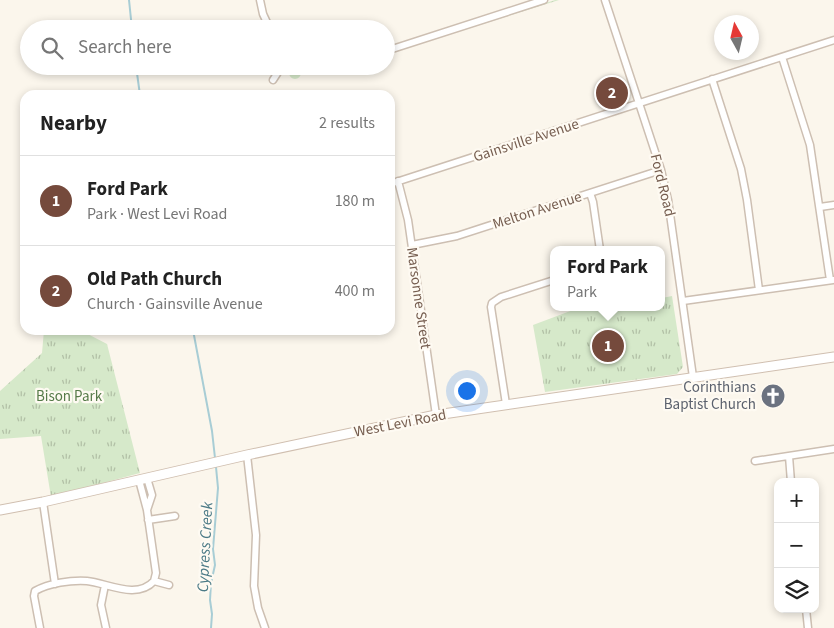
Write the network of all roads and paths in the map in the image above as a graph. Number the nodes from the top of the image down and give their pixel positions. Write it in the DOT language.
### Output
graph roads {
  1 [pos="260,0"];
  2 [pos="544,0"];
  3 [pos="605,0"];
  4 [pos="516,1"];
  5 [pos="519,8"];
  6 [pos="265,20"];
  7 [pos="834,40"];
  8 [pos="395,48"];
  9 [pos="782,56"];
  10 [pos="276,75"];
  11 [pos="712,79"];
  12 [pos="273,80"];
  13 [pos="639,103"];
  14 [pos="661,170"];
  15 [pos="398,181"];
  16 [pos="395,182"];
  17 [pos="590,193"];
  18 [pos="834,205"];
  19 [pos="820,207"];
  20 [pos="412,245"];
  21 [pos="599,246"];
  22 [pos="832,280"];
  23 [pos="550,281"];
  24 [pos="759,290"];
  25 [pos="683,301"];
  26 [pos="834,357"];
  27 [pos="693,377"];
  28 [pos="506,404"];
  29 [pos="436,415"];
  30 [pos="834,449"];
  31 [pos="247,455"];
  32 [pos="789,456"];
  33 [pos="755,461"];
  34 [pos="791,478"];
  35 [pos="143,479"];
  36 [pos="43,502"];
  37 [pos="0,510"];
  38 [pos="147,510"];
  39 [pos="175,516"];
  40 [pos="148,520"];
  41 [pos="154,581"];
  42 [pos="55,584"];
  43 [pos="105,585"];
  44 [pos="169,585"];
  45 [pos="806,613"];
  46 [pos="40,628"];
  47 [pos="106,628"];
  48 [pos="265,628"];
  49 [pos="808,628"];
  1 -- 6 [label="street"];
  2 -- 5 [label="street"];
  3 -- 13 [label="street, Ford Road"];
  4 -- 5 [label="street"];
  5 -- 8 [label="street"];
  7 -- 9 [label="street, Gainsville Avenue"];
  9 -- 11 [label="street, Gainsville Avenue"];
  9 -- 19 [label="street"];
  10 -- 12 [label="street"];
  11 -- 13 [label="street, Gainsville Avenue"];
  11 -- 24 [label="street"];
  13 -- 14 [label="street, Ford Road"];
  13 -- 15 [label="street, Gainsville Avenue"];
  14 -- 17 [label="street, Melton Avenue"];
  14 -- 25 [label="street, Ford Road"];
  15 -- 16 [label="street, Gainsville Avenue"];
  15 -- 20 [label="street, Marsonne Street"];
  17 -- 20 [label="street, Melton Avenue"];
  17 -- 21 [label="street"];
  18 -- 19 [label="street"];
  19 -- 22 [label="street"];
  20 -- 29 [label="street, Marsonne Street"];
  22 -- 24 [label="street"];
  23 -- 28 [label="street"];
  24 -- 25 [label="street"];
  25 -- 27 [label="street, Ford Road"];
  26 -- 27 [label="street, West Levi Road"];
  27 -- 28 [label="street, West Levi Road"];
  28 -- 29 [label="street, West Levi Road"];
  29 -- 31 [label="street, West Levi Road"];
  30 -- 32 [label="street"];
  31 -- 35 [label="street, West Levi Road"];
  31 -- 48 [label="street"];
  32 -- 33 [label="street"];
  32 -- 34 [label="street"];
  35 -- 36 [label="street, West Levi Road"];
  35 -- 38 [label="street"];
  35 -- 38 [label="street"];
  36 -- 37 [label="street, West Levi Road"];
  36 -- 42 [label="street"];
  38 -- 40 [label="street"];
  39 -- 40 [label="street"];
  40 -- 41 [label="street"];
  41 -- 43 [label="street"];
  41 -- 44 [label="street"];
  42 -- 43 [label="street"];
  42 -- 46 [label="street"];
  43 -- 47 [label="street"];
  45 -- 49 [label="street"];
}
